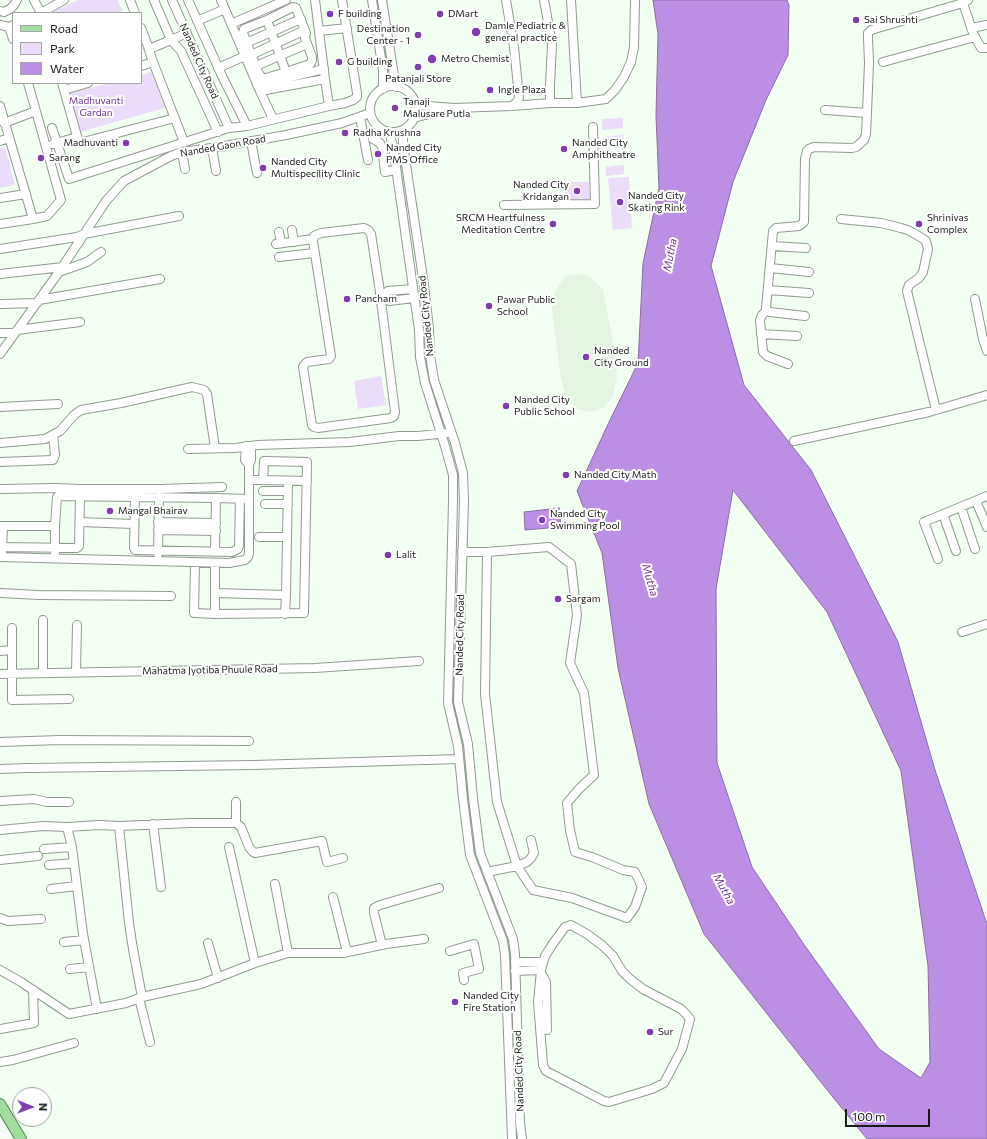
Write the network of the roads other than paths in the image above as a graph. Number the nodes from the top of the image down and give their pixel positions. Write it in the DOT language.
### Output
graph roads {
  1 [pos="17,0"];
  2 [pos="34,0"];
  3 [pos="64,0"];
  4 [pos="130,0"];
  5 [pos="154,0"];
  6 [pos="172,0"];
  7 [pos="188,0"];
  8 [pos="221,0"];
  9 [pos="286,0"];
  10 [pos="315,0"];
  11 [pos="342,0"];
  12 [pos="372,0"];
  13 [pos="382,0"];
  14 [pos="506,0"];
  15 [pos="544,0"];
  16 [pos="571,0"];
  17 [pos="635,0"];
  18 [pos="961,2"];
  19 [pos="225,9"];
  20 [pos="0,12"];
  21 [pos="40,12"];
  22 [pos="43,12"];
  23 [pos="135,12"];
  24 [pos="301,19"];
  25 [pos="267,20"];
  26 [pos="197,21"];
  27 [pos="231,24"];
  28 [pos="0,25"];
  29 [pos="987,25"];
  30 [pos="11,26"];
  31 [pos="347,28"];
  32 [pos="971,28"];
  33 [pos="305,30"];
  34 [pos="319,31"];
  35 [pos="271,32"];
  36 [pos="186,33"];
  37 [pos="975,37"];
  38 [pos="143,38"];
  39 [pos="171,40"];
  40 [pos="246,43"];
  41 [pos="276,44"];
  42 [pos="307,44"];
  43 [pos="987,48"];
  44 [pos="149,49"];
  45 [pos="248,55"];
  46 [pos="280,56"];
  47 [pos="153,62"];
  48 [pos="883,62"];
  49 [pos="142,66"];
  50 [pos="256,66"];
  51 [pos="218,68"];
  52 [pos="324,70"];
  53 [pos="287,75"];
  54 [pos="325,79"];
  55 [pos="28,84"];
  56 [pos="82,84"];
  57 [pos="63,87"];
  58 [pos="396,87"];
  59 [pos="259,88"];
  60 [pos="383,89"];
  61 [pos="550,103"];
  62 [pos="576,103"];
  63 [pos="414,105"];
  64 [pos="329,106"];
  65 [pos="512,106"];
  66 [pos="454,108"];
  67 [pos="0,109"];
  68 [pos="825,110"];
  69 [pos="36,111"];
  70 [pos="370,113"];
  71 [pos="867,113"];
  72 [pos="360,116"];
  73 [pos="175,118"];
  74 [pos="414,118"];
  75 [pos="272,119"];
  76 [pos="4,123"];
  77 [pos="227,125"];
  78 [pos="247,126"];
  79 [pos="593,127"];
  80 [pos="52,128"];
  81 [pos="403,130"];
  82 [pos="218,132"];
  83 [pos="389,132"];
  84 [pos="77,137"];
  85 [pos="9,138"];
  86 [pos="373,139"];
  87 [pos="0,140"];
  88 [pos="251,141"];
  89 [pos="184,142"];
  90 [pos="57,143"];
  91 [pos="46,146"];
  92 [pos="212,148"];
  93 [pos="182,152"];
  94 [pos="368,160"];
  95 [pos="185,169"];
  96 [pos="396,170"];
  97 [pos="216,171"];
  98 [pos="257,173"];
  99 [pos="26,194"];
  100 [pos="0,198"];
  101 [pos="504,205"];
  102 [pos="179,216"];
  103 [pos="33,219"];
  104 [pos="841,219"];
  105 [pos="0,224"];
  106 [pos="292,230"];
  107 [pos="279,232"];
  108 [pos="84,234"];
  109 [pos="313,239"];
  110 [pos="294,242"];
  111 [pos="772,246"];
  112 [pos="806,248"];
  113 [pos="0,249"];
  114 [pos="100,252"];
  115 [pos="314,252"];
  116 [pos="280,257"];
  117 [pos="770,268"];
  118 [pos="61,269"];
  119 [pos="808,272"];
  120 [pos="0,274"];
  121 [pos="160,280"];
  122 [pos="413,289"];
  123 [pos="768,290"];
  124 [pos="809,293"];
  125 [pos="381,297"];
  126 [pos="414,298"];
  127 [pos="976,299"];
  128 [pos="38,302"];
  129 [pos="0,304"];
  130 [pos="767,310"];
  131 [pos="805,316"];
  132 [pos="80,322"];
  133 [pos="16,332"];
  134 [pos="0,333"];
  135 [pos="761,334"];
  136 [pos="796,336"];
  137 [pos="987,351"];
  138 [pos="0,354"];
  139 [pos="788,364"];
  140 [pos="987,395"];
  141 [pos="58,404"];
  142 [pos="0,407"];
  143 [pos="936,410"];
  144 [pos="451,432"];
  145 [pos="442,434"];
  146 [pos="53,435"];
  147 [pos="794,441"];
  148 [pos="0,443"];
  149 [pos="249,446"];
  150 [pos="215,448"];
  151 [pos="188,449"];
  152 [pos="0,462"];
  153 [pos="249,480"];
  154 [pos="263,480"];
  155 [pos="288,481"];
  156 [pos="307,481"];
  157 [pos="222,487"];
  158 [pos="0,489"];
  159 [pos="263,491"];
  160 [pos="288,491"];
  161 [pos="80,496"];
  162 [pos="987,496"];
  163 [pos="135,497"];
  164 [pos="159,497"];
  165 [pos="216,498"];
  166 [pos="240,499"];
  167 [pos="249,499"];
  168 [pos="976,500"];
  169 [pos="265,504"];
  170 [pos="288,504"];
  171 [pos="961,507"];
  172 [pos="943,514"];
  173 [pos="80,522"];
  174 [pos="134,524"];
  175 [pos="1,526"];
  176 [pos="55,526"];
  177 [pos="158,526"];
  178 [pos="987,526"];
  179 [pos="216,527"];
  180 [pos="259,537"];
  181 [pos="287,537"];
  182 [pos="1,547"];
  183 [pos="55,548"];
  184 [pos="975,549"];
  185 [pos="158,550"];
  186 [pos="956,551"];
  187 [pos="215,552"];
  188 [pos="462,552"];
  189 [pos="487,552"];
  190 [pos="1,557"];
  191 [pos="55,558"];
  192 [pos="938,559"];
  193 [pos="158,561"];
  194 [pos="195,562"];
  195 [pos="215,563"];
  196 [pos="0,593"];
  197 [pos="215,593"];
  198 [pos="171,596"];
  199 [pos="286,596"];
  200 [pos="215,614"];
  201 [pos="285,614"];
  202 [pos="43,620"];
  203 [pos="987,624"];
  204 [pos="77,625"];
  205 [pos="12,628"];
  206 [pos="962,632"];
  207 [pos="12,650"];
  208 [pos="0,651"];
  209 [pos="419,662"];
  210 [pos="76,672"];
  211 [pos="43,673"];
  212 [pos="0,674"];
  213 [pos="13,674"];
  214 [pos="69,699"];
  215 [pos="462,717"];
  216 [pos="452,720"];
  217 [pos="249,741"];
  218 [pos="0,742"];
  219 [pos="459,759"];
  220 [pos="0,769"];
  221 [pos="0,801"];
  222 [pos="69,802"];
  223 [pos="236,802"];
  224 [pos="236,823"];
  225 [pos="153,824"];
  226 [pos="119,826"];
  227 [pos="67,827"];
  228 [pos="0,830"];
  229 [pos="531,840"];
  230 [pos="72,847"];
  231 [pos="228,847"];
  232 [pos="44,849"];
  233 [pos="38,856"];
  234 [pos="343,858"];
  235 [pos="0,860"];
  236 [pos="74,863"];
  237 [pos="49,865"];
  238 [pos="517,866"];
  239 [pos="487,872"];
  240 [pos="275,884"];
  241 [pos="77,886"];
  242 [pos="161,887"];
  243 [pos="439,888"];
  244 [pos="51,889"];
  245 [pos="333,897"];
  246 [pos="0,918"];
  247 [pos="41,918"];
  248 [pos="424,939"];
  249 [pos="84,940"];
  250 [pos="64,942"];
  251 [pos="208,943"];
  252 [pos="382,945"];
  253 [pos="450,951"];
  254 [pos="347,952"];
  255 [pos="288,953"];
  256 [pos="542,962"];
  257 [pos="255,963"];
  258 [pos="515,966"];
  259 [pos="89,967"];
  260 [pos="70,969"];
  261 [pos="0,970"];
  262 [pos="541,972"];
  263 [pos="218,978"];
  264 [pos="464,980"];
  265 [pos="33,990"];
  266 [pos="141,997"];
  267 [pos="97,1009"];
  268 [pos="0,1029"];
  269 [pos="547,1030"];
  270 [pos="150,1042"];
  271 [pos="74,1043"];
  272 [pos="0,1062"];
  273 [pos="0,1104"];
  274 [pos="21,1139"];
  275 [pos="512,1139"];
  276 [pos="522,1139"];
  1 -- 20 [label="street"];
  2 -- 21 [label="street"];
  3 -- 22 [label="street"];
  4 -- 23 [label="street"];
  5 -- 39 [label="street"];
  6 -- 36 [label="street, Nanded City Road"];
  7 -- 26 [label="street"];
  8 -- 19 [label="street"];
  9 -- 27 [label="street"];
  10 -- 34 [label="street"];
  11 -- 31 [label="street"];
  12 -- 60 [label="street"];
  13 -- 58 [label="street"];
  14 -- 65 [label="street"];
  15 -- 61 [label="street"];
  16 -- 62 [label="street"];
  17 -- 62 [label="street"];
  18 -- 32 [label="street"];
  18 -- 71 [label="street"];
  19 -- 26 [label="street"];
  19 -- 27 [label="street"];
  24 -- 25 [label="street"];
  24 -- 33 [label="street"];
  24 -- 35 [label="street"];
  25 -- 35 [label="street"];
  25 -- 40 [label="street"];
  26 -- 51 [label="street"];
  27 -- 45 [label="street"];
  28 -- 30 [label="street"];
  29 -- 32 [label="street"];
  31 -- 34 [label="street"];
  31 -- 64 [label="street"];
  32 -- 37 [label="street"];
  33 -- 41 [label="street"];
  33 -- 42 [label="street"];
  34 -- 52 [label="street"];
  35 -- 40 [label="street"];
  35 -- 41 [label="street"];
  36 -- 39 [label="street"];
  36 -- 77 [label="street, Nanded City Road"];
  37 -- 43 [label="street"];
  37 -- 48 [label="street"];
  38 -- 44 [label="street"];
  39 -- 44 [label="street"];
  39 -- 82 [label="street"];
  40 -- 45 [label="street"];
  41 -- 45 [label="street"];
  41 -- 46 [label="street"];
  42 -- 46 [label="street"];
  42 -- 53 [label="street"];
  44 -- 47 [label="street"];
  45 -- 50 [label="street"];
  45 -- 51 [label="street"];
  45 -- 59 [label="street"];
  46 -- 50 [label="street"];
  46 -- 53 [label="street"];
  47 -- 49 [label="street"];
  47 -- 73 [label="street"];
  50 -- 53 [label="street"];
  51 -- 78 [label="street"];
  52 -- 53 [label="street"];
  52 -- 54 [label="street"];
  53 -- 59 [label="street"];
  54 -- 59 [label="street"];
  54 -- 64 [label="street"];
  55 -- 69 [label="street"];
  56 -- 57 [label="street"];
  57 -- 84 [label="street"];
  58 -- 60 [label="street"];
  58 -- 63 [label="street"];
  59 -- 75 [label="street"];
  60 -- 70 [label="street"];
  61 -- 62 [label="street"];
  61 -- 65 [label="street"];
  63 -- 66 [label="street"];
  63 -- 74 [label="street"];
  64 -- 75 [label="street"];
  65 -- 66 [label="street"];
  66 -- 74 [label="street"];
  67 -- 76 [label="street"];
  68 -- 71 [label="street"];
  69 -- 76 [label="street"];
  69 -- 91 [label="street"];
  70 -- 72 [label="street, Nanded Gaon Road"];
  70 -- 83 [label="street"];
  71 -- 111 [label="street"];
  72 -- 88 [label="street, Nanded Gaon Road"];
  72 -- 94 [label="street"];
  73 -- 84 [label="street"];
  73 -- 89 [label="street"];
  74 -- 81 [label="street"];
  75 -- 78 [label="street"];
  76 -- 85 [label="street"];
  77 -- 78 [label="street"];
  77 -- 82 [label="street"];
  79 -- 101 [label="street"];
  80 -- 90 [label="street"];
  81 -- 83 [label="street"];
  81 -- 144 [label="street, Nanded City Road"];
  82 -- 89 [label="street"];
  83 -- 96 [label="street, Nanded City Road"];
  84 -- 90 [label="street"];
  85 -- 87 [label="street"];
  85 -- 99 [label="street"];
  86 -- 96 [label="street"];
  88 -- 92 [label="street, Nanded Gaon Road"];
  88 -- 98 [label="street"];
  89 -- 90 [label="street"];
  90 -- 91 [label="street"];
  91 -- 103 [label="street"];
  92 -- 93 [label="street, Nanded Gaon Road"];
  92 -- 97 [label="street"];
  93 -- 95 [label="street"];
  93 -- 108 [label="street, Nanded Gaon Road"];
  96 -- 122 [label="street, Nanded City Road"];
  99 -- 100 [label="street"];
  99 -- 103 [label="street"];
  102 -- 108 [label="street"];
  103 -- 105 [label="street"];
  104 -- 143 [label="street"];
  106 -- 110 [label="street"];
  107 -- 110 [label="street"];
  108 -- 113 [label="street"];
  108 -- 118 [label="street, Nanded Gaon Road"];
  109 -- 110 [label="street"];
  109 -- 115 [label="street"];
  109 -- 125 [label="street"];
  111 -- 112 [label="street"];
  111 -- 117 [label="street"];
  114 -- 118 [label="street"];
  115 -- 116 [label="street"];
  115 -- 125 [label="street"];
  117 -- 119 [label="street"];
  117 -- 123 [label="street"];
  118 -- 120 [label="street"];
  118 -- 128 [label="street, Nanded Gaon Road"];
  121 -- 128 [label="street"];
  122 -- 125 [label="street"];
  122 -- 126 [label="street, Nanded City Road"];
  123 -- 124 [label="street"];
  123 -- 130 [label="street"];
  125 -- 126 [label="street"];
  126 -- 145 [label="street, Nanded City Road"];
  127 -- 137 [label="street"];
  128 -- 129 [label="street"];
  128 -- 133 [label="street, Nanded Gaon Road"];
  130 -- 131 [label="street"];
  130 -- 135 [label="street"];
  132 -- 133 [label="street"];
  133 -- 134 [label="street"];
  133 -- 138 [label="street, Nanded Gaon Road"];
  135 -- 136 [label="street"];
  135 -- 139 [label="street"];
  140 -- 143 [label="street"];
  141 -- 142 [label="street"];
  143 -- 147 [label="street"];
  144 -- 145 [label="street"];
  144 -- 188 [label="street, Nanded City Road"];
  145 -- 149 [label="street"];
  145 -- 216 [label="street, Nanded City Road"];
  146 -- 148 [label="street"];
  146 -- 150 [label="street"];
  146 -- 152 [label="street"];
  149 -- 150 [label="street"];
  149 -- 153 [label="street"];
  150 -- 151 [label="street"];
  153 -- 154 [label="street"];
  153 -- 167 [label="street"];
  154 -- 155 [label="street"];
  154 -- 156 [label="street"];
  155 -- 156 [label="street"];
  155 -- 160 [label="street"];
  156 -- 201 [label="street"];
  157 -- 158 [label="street"];
  159 -- 160 [label="street"];
  160 -- 170 [label="street"];
  161 -- 163 [label="street"];
  161 -- 173 [label="street"];
  161 -- 176 [label="street"];
  162 -- 168 [label="street"];
  163 -- 164 [label="street"];
  163 -- 174 [label="street"];
  164 -- 165 [label="street"];
  164 -- 177 [label="street"];
  165 -- 166 [label="street"];
  165 -- 179 [label="street"];
  166 -- 167 [label="street"];
  166 -- 187 [label="street"];
  167 -- 195 [label="street"];
  168 -- 171 [label="street"];
  168 -- 178 [label="street"];
  169 -- 170 [label="street"];
  170 -- 181 [label="street"];
  171 -- 172 [label="street"];
  171 -- 184 [label="street"];
  172 -- 186 [label="street"];
  172 -- 192 [label="street"];
  173 -- 174 [label="street"];
  173 -- 183 [label="street"];
  174 -- 185 [label="street"];
  175 -- 176 [label="street"];
  175 -- 182 [label="street"];
  176 -- 183 [label="street"];
  177 -- 179 [label="street"];
  177 -- 185 [label="street"];
  179 -- 187 [label="street"];
  180 -- 181 [label="street"];
  181 -- 199 [label="street"];
  182 -- 183 [label="street"];
  182 -- 190 [label="street"];
  183 -- 191 [label="street"];
  185 -- 187 [label="street"];
  185 -- 193 [label="street"];
  188 -- 189 [label="street"];
  188 -- 215 [label="street, Nanded City Road"];
  189 -- 238 [label="street"];
  189 -- 238 [label="street"];
  190 -- 191 [label="street"];
  191 -- 193 [label="street"];
  193 -- 194 [label="street"];
  194 -- 195 [label="street"];
  194 -- 200 [label="street"];
  195 -- 197 [label="street"];
  196 -- 198 [label="street"];
  197 -- 199 [label="street"];
  197 -- 200 [label="street"];
  199 -- 201 [label="street"];
  200 -- 201 [label="street"];
  202 -- 211 [label="street"];
  203 -- 206 [label="street"];
  204 -- 210 [label="street"];
  205 -- 207 [label="street"];
  207 -- 208 [label="street"];
  207 -- 213 [label="street"];
  209 -- 210 [label="street, Mahatma Jyotiba Phuule Road"];
  210 -- 211 [label="street, Mahatma Jyotiba Phuule Road"];
  211 -- 213 [label="street, Mahatma Jyotiba Phuule Road"];
  212 -- 213 [label="street, Mahatma Jyotiba Phuule Road"];
  213 -- 214 [label="street"];
  215 -- 216 [label="street"];
  215 -- 239 [label="street, Nanded City Road"];
  216 -- 219 [label="street, Nanded City Road"];
  217 -- 218 [label="street"];
  219 -- 220 [label="street"];
  219 -- 275 [label="street, Nanded City Road"];
  221 -- 222 [label="street"];
  223 -- 224 [label="street"];
  224 -- 225 [label="street"];
  224 -- 234 [label="street"];
  225 -- 226 [label="street"];
  225 -- 242 [label="street"];
  226 -- 227 [label="street"];
  226 -- 266 [label="street"];
  227 -- 228 [label="street"];
  227 -- 230 [label="street"];
  229 -- 238 [label="street"];
  230 -- 232 [label="street"];
  230 -- 236 [label="street"];
  231 -- 257 [label="street"];
  233 -- 235 [label="street"];
  236 -- 237 [label="street"];
  236 -- 241 [label="street"];
  238 -- 239 [label="street"];
  239 -- 258 [label="street, Nanded City Road"];
  240 -- 255 [label="street"];
  241 -- 244 [label="street"];
  241 -- 249 [label="street"];
  243 -- 252 [label="street"];
  245 -- 254 [label="street"];
  246 -- 247 [label="street"];
  248 -- 252 [label="street"];
  249 -- 250 [label="street"];
  249 -- 259 [label="street"];
  251 -- 263 [label="street"];
  252 -- 254 [label="street"];
  253 -- 264 [label="street"];
  254 -- 255 [label="street"];
  255 -- 257 [label="street"];
  256 -- 258 [label="street"];
  256 -- 262 [label="street"];
  256 -- 262 [label="street"];
  257 -- 263 [label="street"];
  258 -- 262 [label="street"];
  258 -- 276 [label="street, Nanded City Road"];
  259 -- 260 [label="street"];
  259 -- 267 [label="street"];
  261 -- 265 [label="street"];
  262 -- 269 [label="street"];
  263 -- 266 [label="street"];
  265 -- 267 [label="street"];
  265 -- 268 [label="street"];
  266 -- 267 [label="street"];
  266 -- 270 [label="street"];
  271 -- 272 [label="street"];
  273 -- 274 [label="main road"];
}
